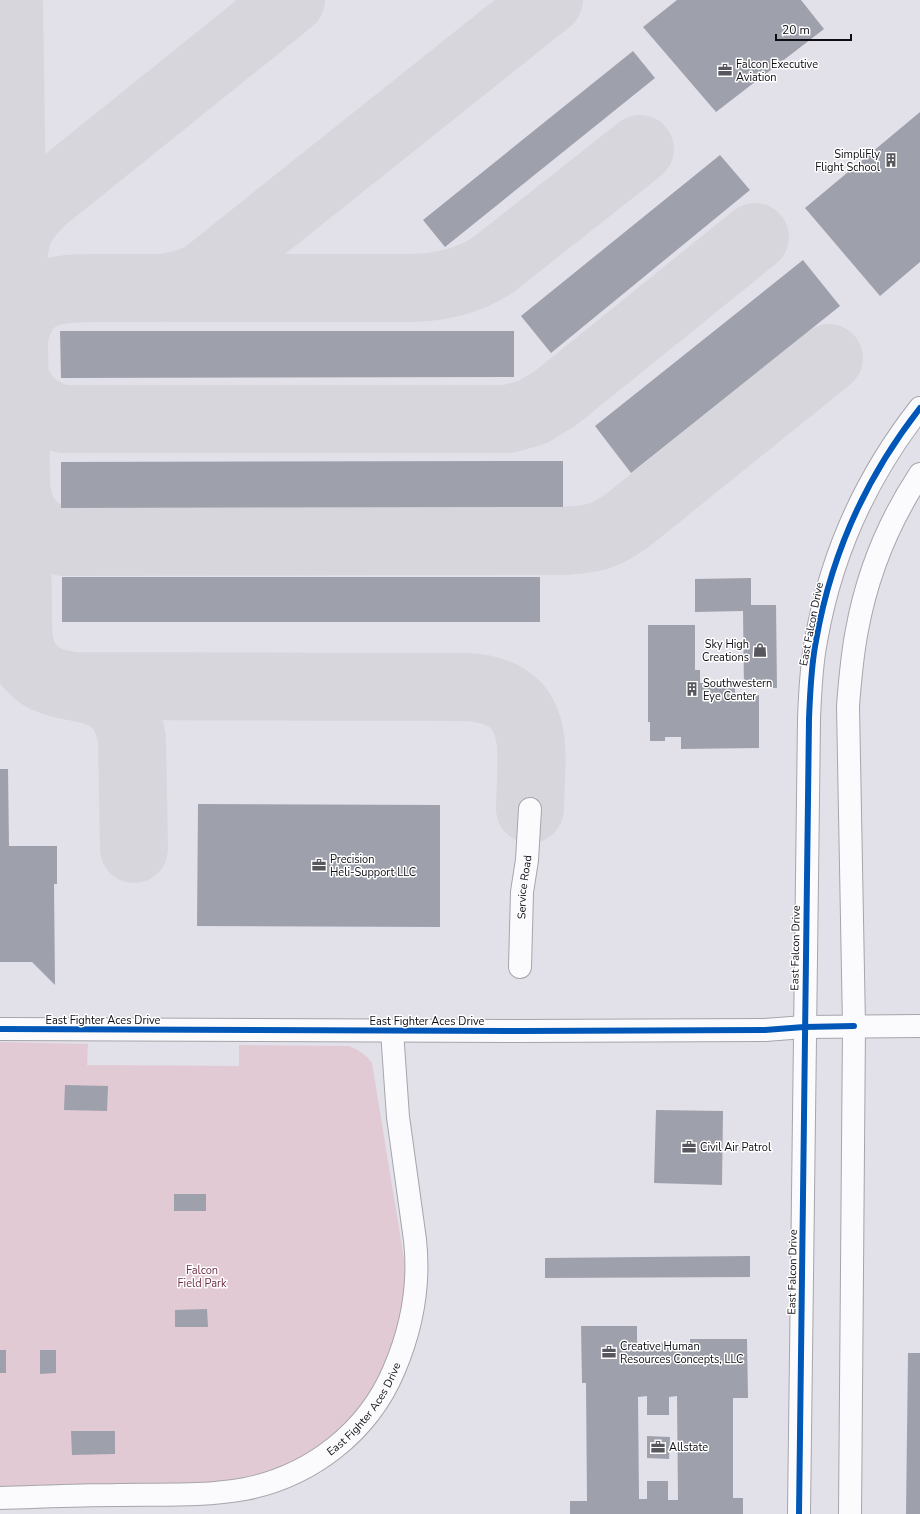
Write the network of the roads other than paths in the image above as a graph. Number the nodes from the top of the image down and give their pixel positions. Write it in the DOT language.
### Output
graph roads {
  1 [pos="920,408"];
  2 [pos="920,474"];
  3 [pos="530,808"];
  4 [pos="520,967"];
  5 [pos="854,1026"];
  6 [pos="920,1026"];
  7 [pos="804,1027"];
  8 [pos="0,1029"];
  9 [pos="392,1031"];
  10 [pos="0,1498"];
  11 [pos="799,1514"];
  12 [pos="850,1514"];
  1 -- 7 [label="street, East Falcon Drive"];
  2 -- 5 [label="street"];
  3 -- 4 [label="street, Service Road"];
  5 -- 6 [label="street"];
  5 -- 7 [label="street, East Fighter Aces Drive"];
  5 -- 12 [label="street"];
  7 -- 9 [label="street, East Fighter Aces Drive"];
  7 -- 11 [label="street, East Falcon Drive"];
  8 -- 9 [label="street, East Fighter Aces Drive"];
  9 -- 10 [label="street, East Fighter Aces Drive"];
}
